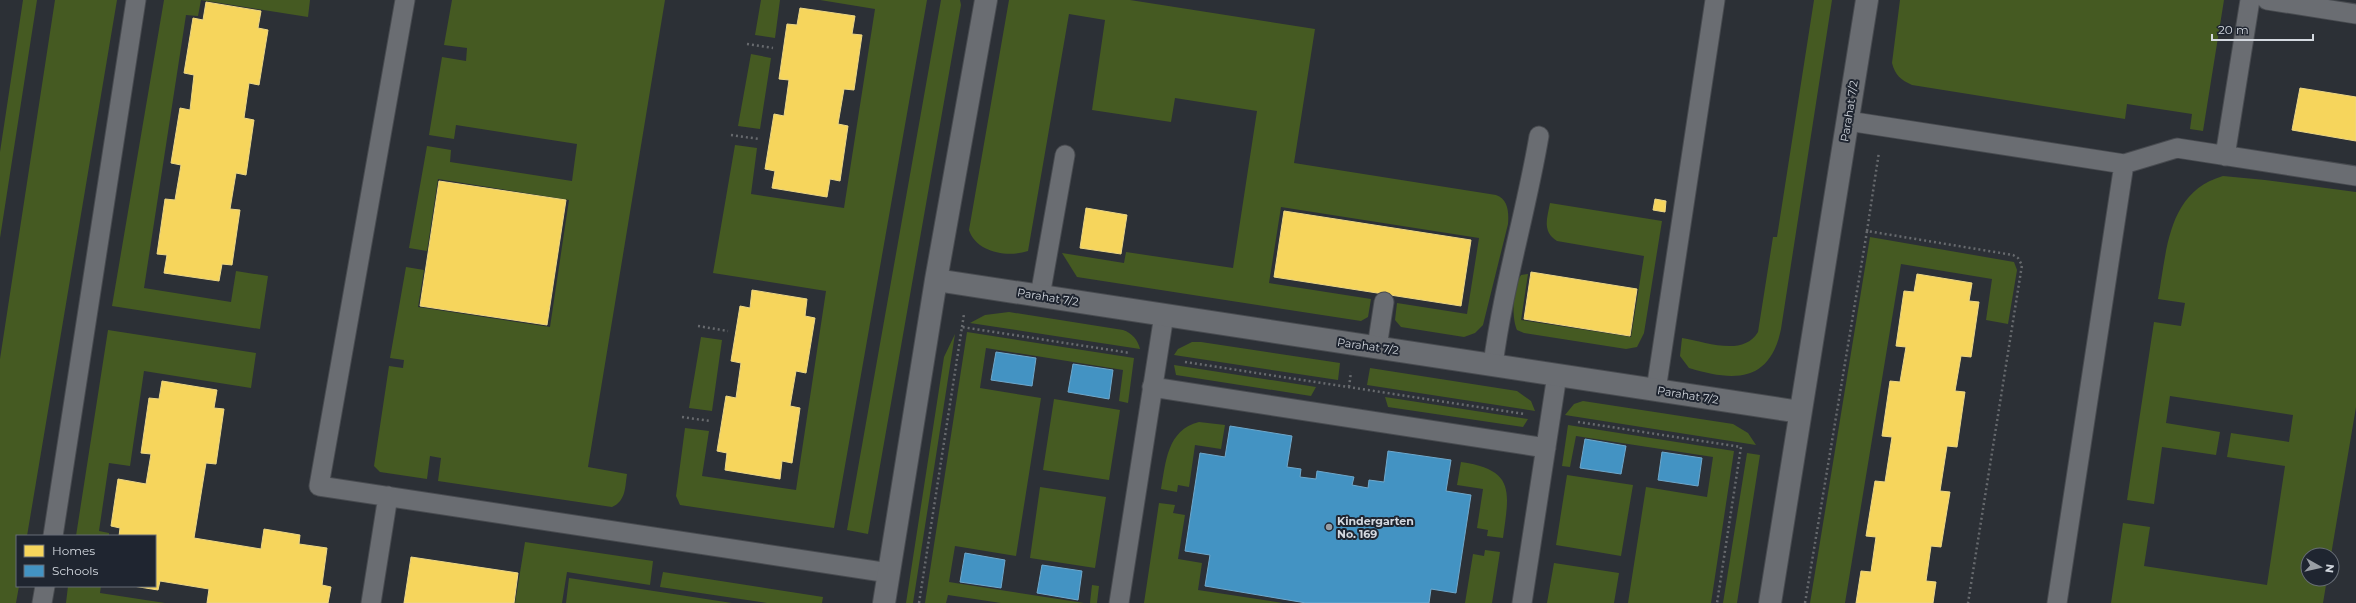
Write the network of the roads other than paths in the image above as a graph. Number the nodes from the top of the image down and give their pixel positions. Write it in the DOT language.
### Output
graph roads {
  1 [pos="136,0"];
  2 [pos="405,0"];
  3 [pos="986,0"];
  4 [pos="1715,0"];
  5 [pos="1867,0"];
  6 [pos="2250,0"];
  7 [pos="2268,0"];
  8 [pos="2356,14"];
  9 [pos="1848,121"];
  10 [pos="1539,136"];
  11 [pos="1065,155"];
  12 [pos="2225,156"];
  13 [pos="2124,164"];
  14 [pos="2356,176"];
  15 [pos="936,280"];
  16 [pos="1040,296"];
  17 [pos="1384,302"];
  18 [pos="1164,315"];
  19 [pos="1377,347"];
  20 [pos="1494,365"];
  21 [pos="1557,375"];
  22 [pos="1152,387"];
  23 [pos="1656,390"];
  24 [pos="1800,412"];
  25 [pos="1546,448"];
  26 [pos="388,496"];
  27 [pos="53,535"];
  28 [pos="889,573"];
  29 [pos="45,587"];
  30 [pos="42,603"];
  31 [pos="371,603"];
  32 [pos="884,603"];
  33 [pos="1119,603"];
  34 [pos="1522,603"];
  35 [pos="1770,603"];
  36 [pos="2057,603"];
  1 -- 27 [label="lane"];
  2 -- 26 [label="lane"];
  3 -- 15 [label="street"];
  4 -- 23 [label="lane"];
  5 -- 9 [label="street, Parahat 7/2"];
  6 -- 12 [label="lane"];
  7 -- 8 [label="lane"];
  9 -- 13 [label="lane"];
  9 -- 24 [label="street, Parahat 7/2"];
  10 -- 20 [label="lane"];
  11 -- 16 [label="lane"];
  12 -- 13 [label="lane"];
  12 -- 14 [label="lane"];
  13 -- 36 [label="lane"];
  15 -- 16 [label="street, Parahat 7/2"];
  15 -- 28 [label="street"];
  16 -- 18 [label="street, Parahat 7/2"];
  17 -- 19 [label="lane"];
  18 -- 19 [label="street, Parahat 7/2"];
  18 -- 22 [label="lane"];
  19 -- 20 [label="street, Parahat 7/2"];
  20 -- 21 [label="street, Parahat 7/2"];
  21 -- 23 [label="street, Parahat 7/2"];
  21 -- 25 [label="lane"];
  22 -- 25 [label="lane"];
  22 -- 33 [label="lane"];
  23 -- 24 [label="street, Parahat 7/2"];
  24 -- 35 [label="street, Parahat 7/2"];
  25 -- 34 [label="lane"];
  26 -- 28 [label="lane"];
  26 -- 31 [label="lane"];
  28 -- 32 [label="street"];
  29 -- 30 [label="lane"];
}
